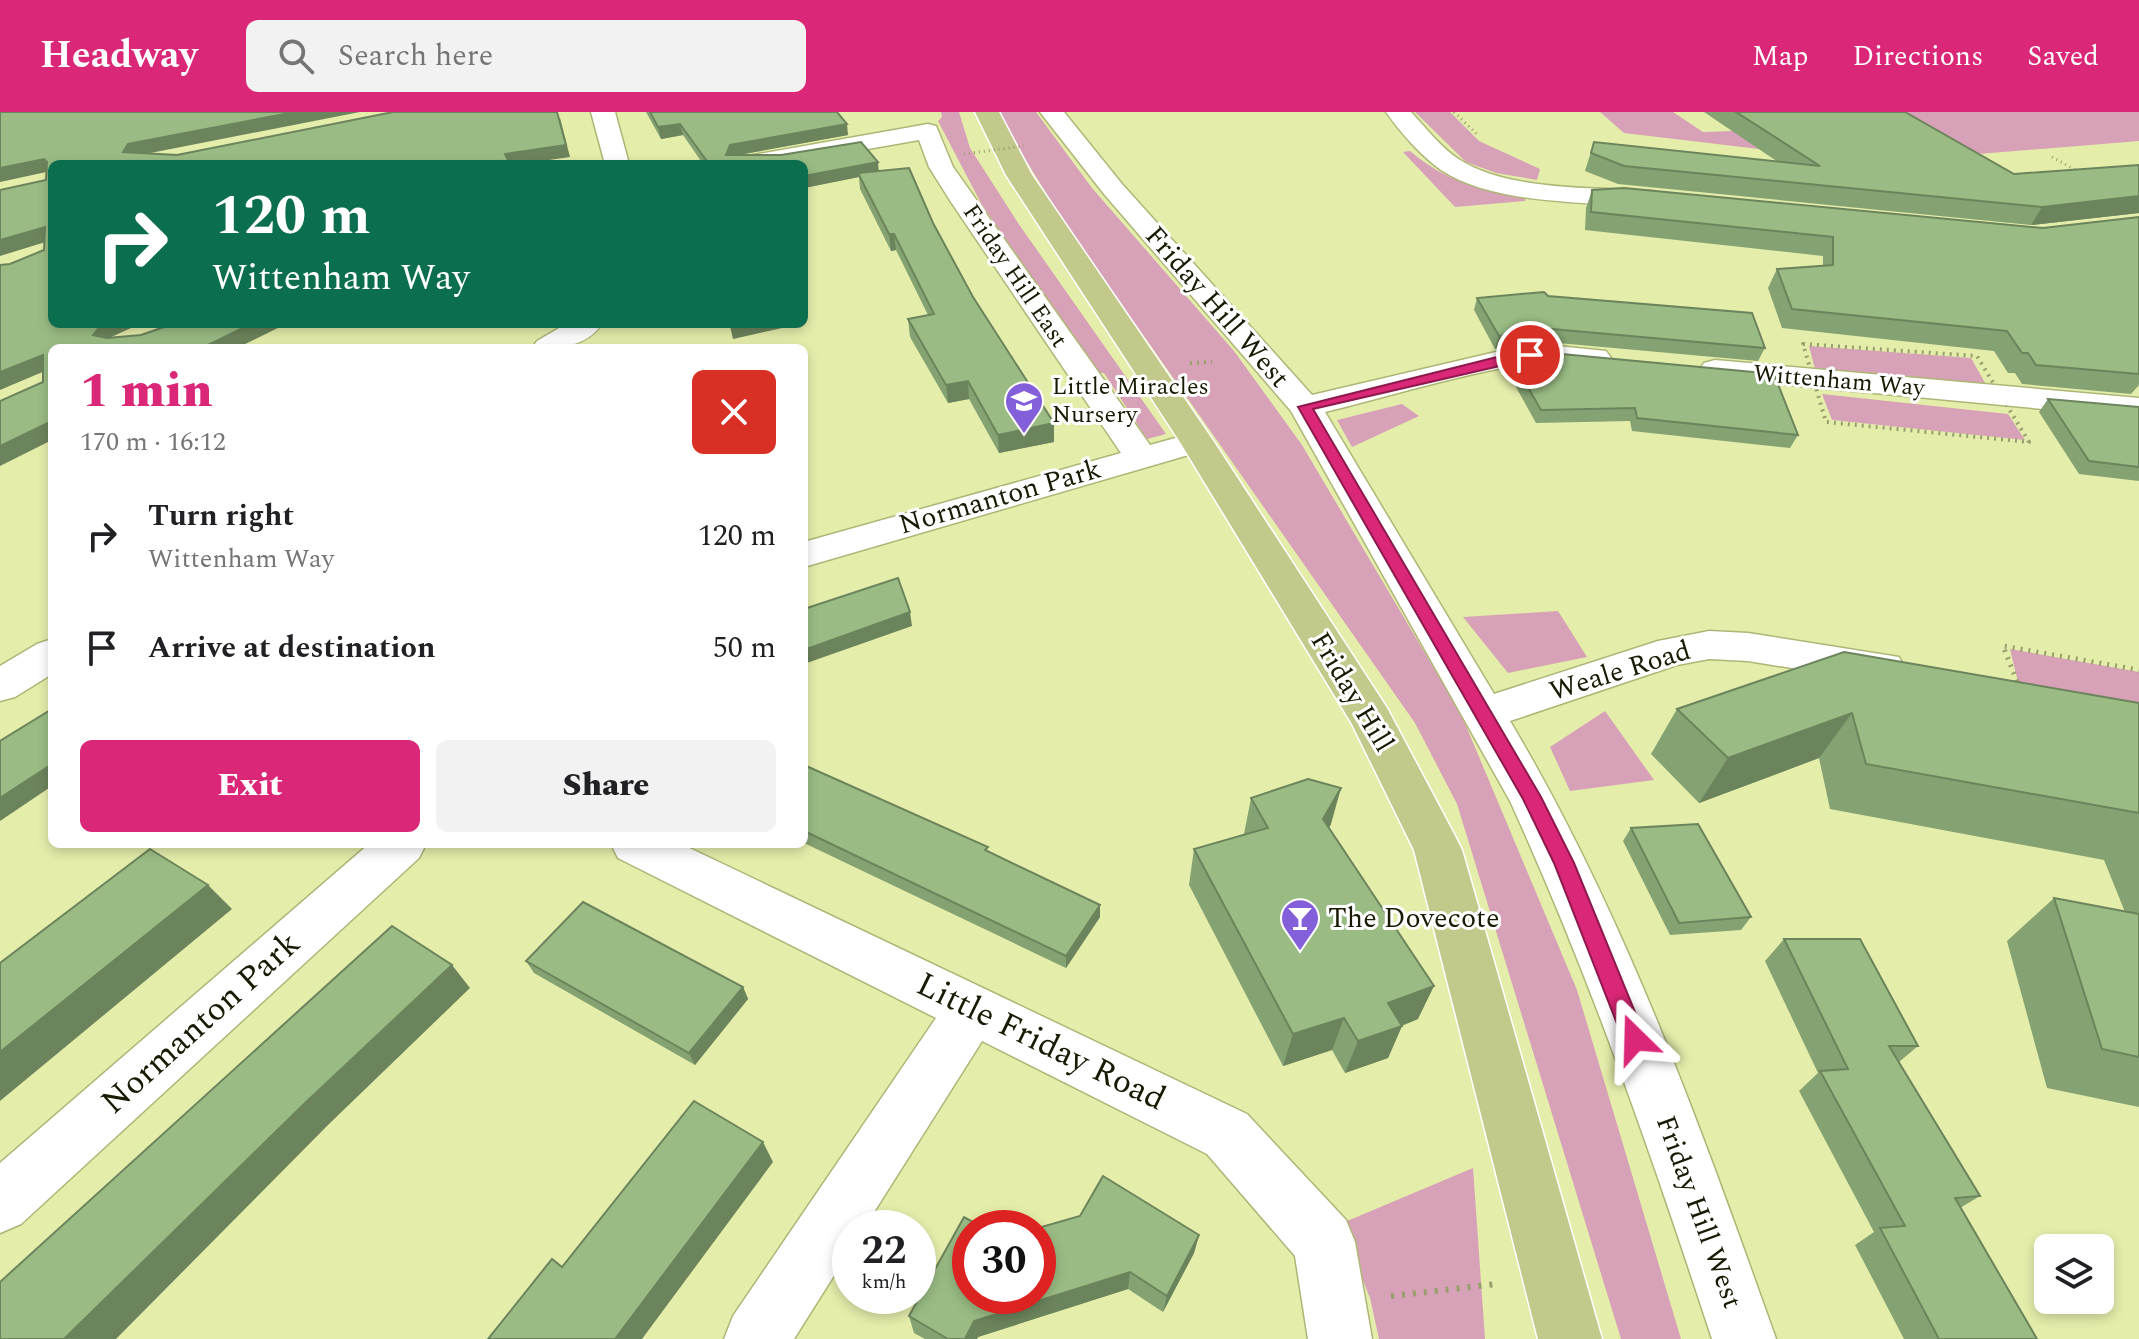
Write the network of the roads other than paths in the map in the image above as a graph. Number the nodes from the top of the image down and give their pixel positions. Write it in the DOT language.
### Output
graph roads {
  1 [pos="603,112"];
  2 [pos="987,112"];
  3 [pos="1052,112"];
  4 [pos="1398,112"];
  5 [pos="923,121"];
  6 [pos="616,160"];
  7 [pos="759,160"];
  8 [pos="1669,201"];
  9 [pos="580,328"];
  10 [pos="554,344"];
  11 [pos="1625,361"];
  12 [pos="1687,367"];
  13 [pos="1305,407"];
  14 [pos="2139,408"];
  15 [pos="1197,442"];
  16 [pos="1140,456"];
  17 [pos="808,554"];
  18 [pos="48,656"];
  19 [pos="1914,673"];
  20 [pos="0,686"];
  21 [pos="1483,714"];
  22 [pos="398,848"];
  23 [pos="643,848"];
  24 [pos="973,1008"];
  25 [pos="0,1203"];
  26 [pos="1337,1321"];
  27 [pos="756,1339"];
  28 [pos="1570,1339"];
  29 [pos="1744,1339"];
  1 -- 6 [label="street"];
  2 -- 15 [label="main road, Friday Hill"];
  3 -- 13 [label="street, Friday Hill West"];
  4 -- 8 [label="street"];
  5 -- 7 [label="street"];
  5 -- 16 [label="street, Friday Hill East"];
  9 -- 10 [label="street"];
  11 -- 13 [label="street"];
  12 -- 14 [label="street, Wittenham Way"];
  13 -- 21 [label="street, Friday Hill West"];
  15 -- 16 [label="street, Normanton Park"];
  15 -- 28 [label="main road, Friday Hill"];
  16 -- 17 [label="street, Normanton Park"];
  18 -- 20 [label="street"];
  19 -- 21 [label="street, Weale Road"];
  21 -- 29 [label="street, Friday Hill West"];
  22 -- 25 [label="street, Normanton Park"];
  23 -- 24 [label="street, Little Friday Road"];
  24 -- 26 [label="street, Little Friday Road"];
  24 -- 27 [label="street"];
}
